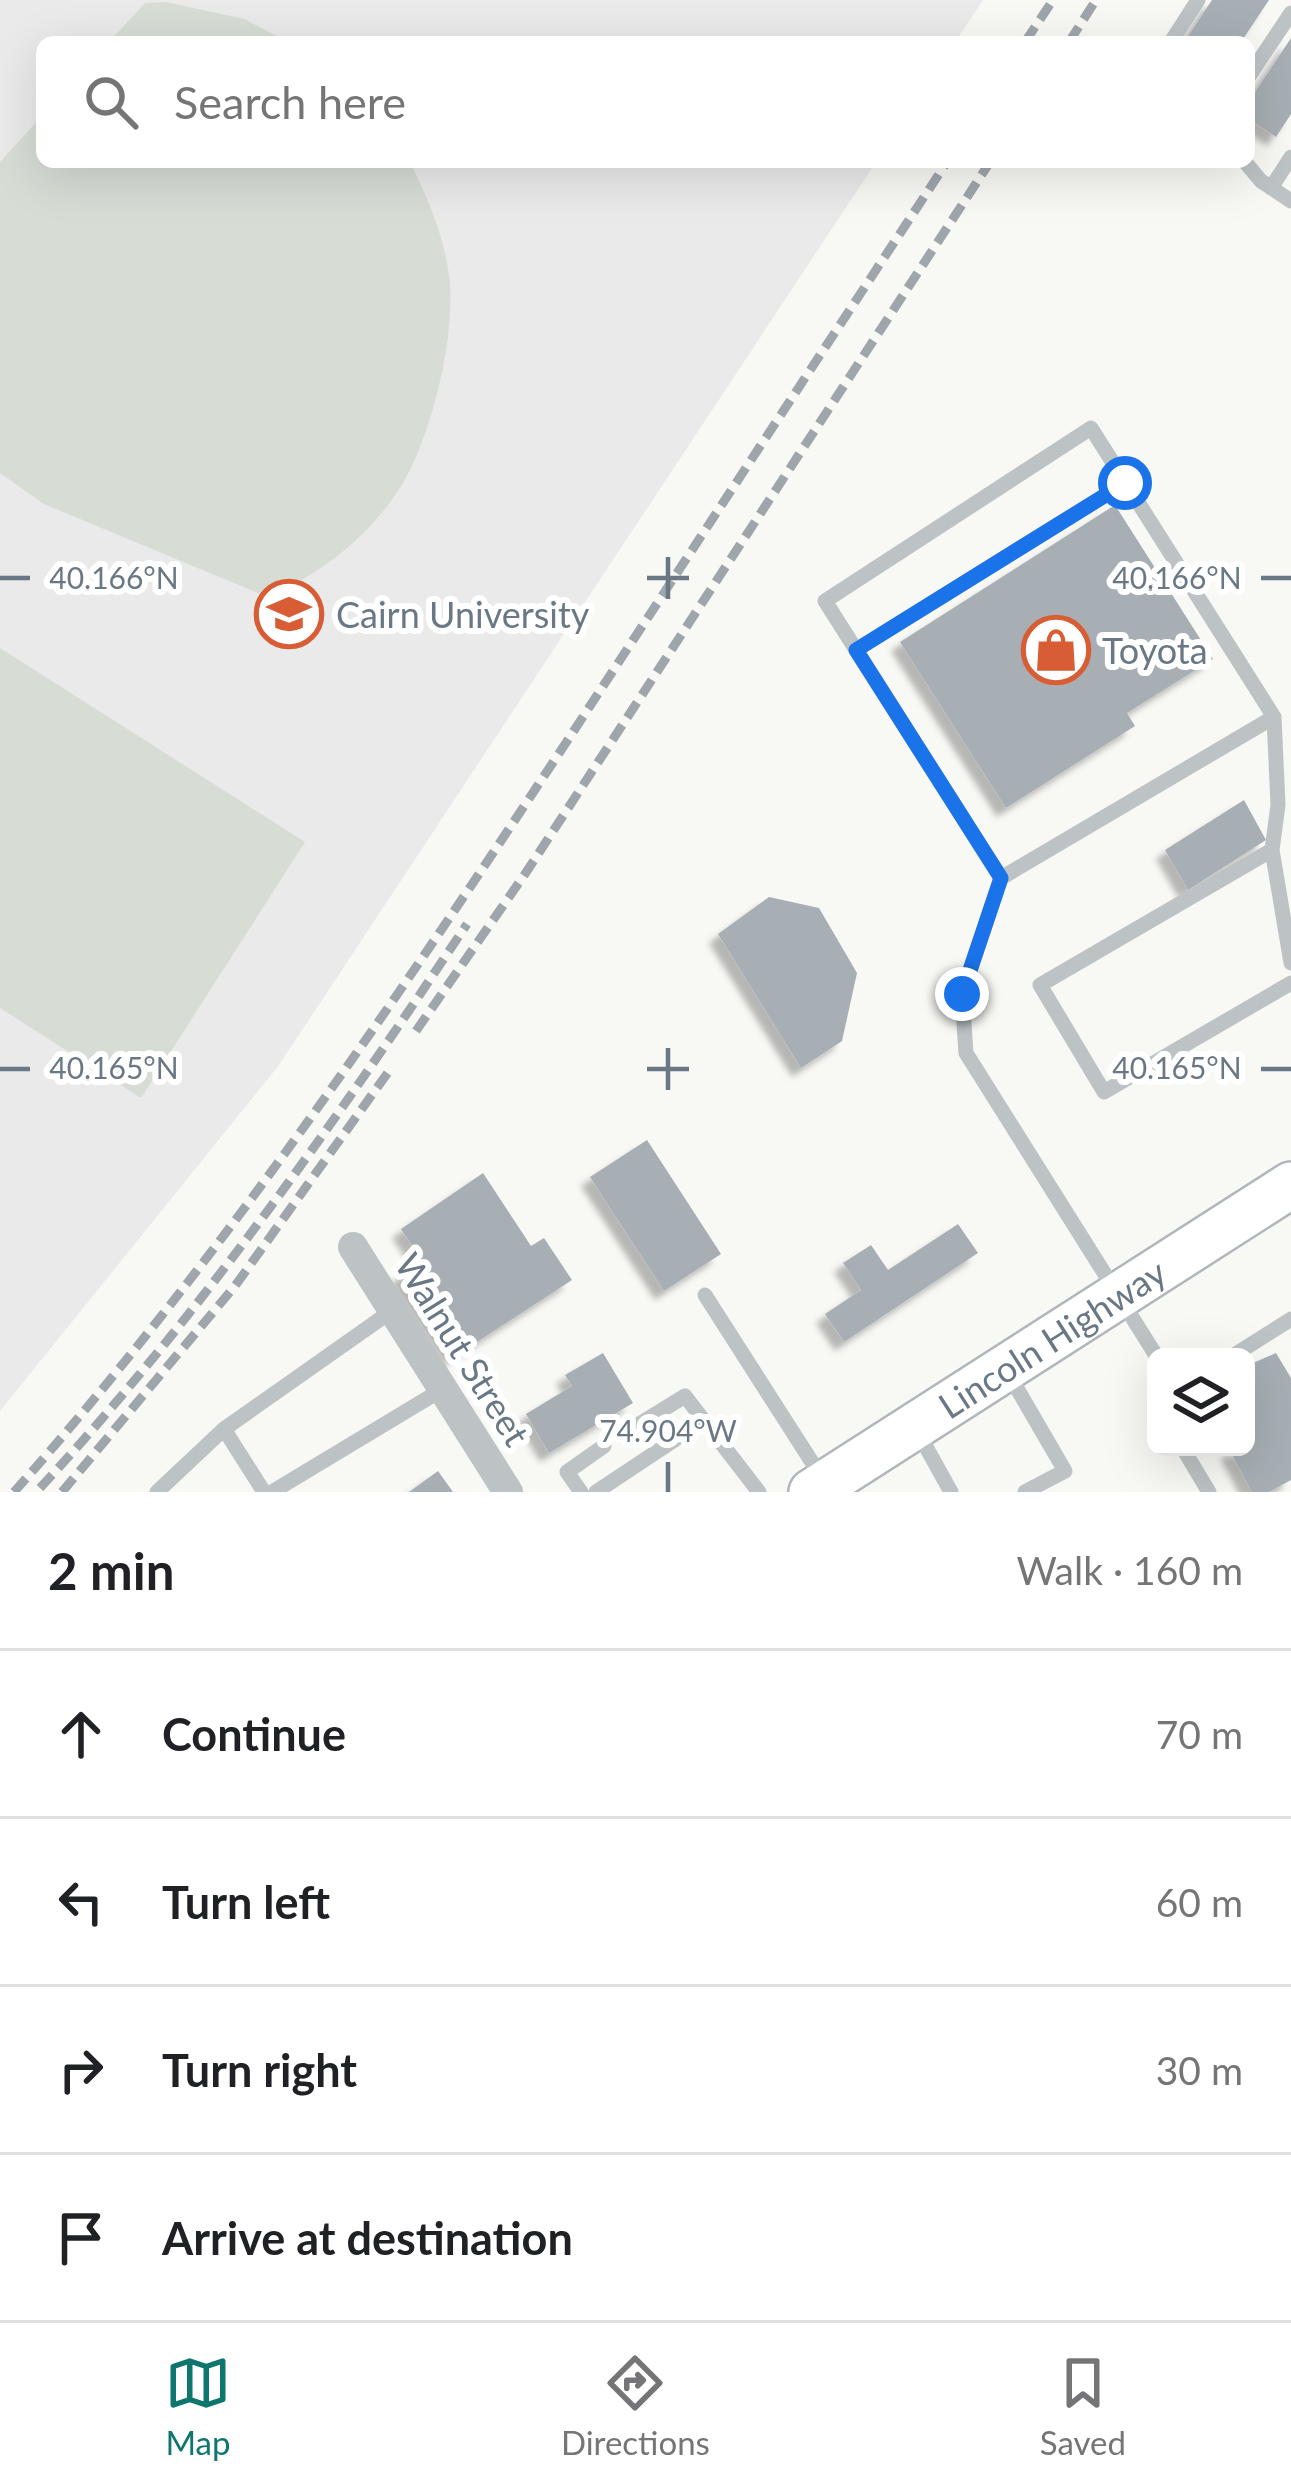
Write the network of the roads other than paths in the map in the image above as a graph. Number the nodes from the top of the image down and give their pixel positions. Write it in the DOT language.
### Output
graph roads {
  1 [pos="1198,0"];
  2 [pos="1291,13"];
  3 [pos="1175,36"];
  4 [pos="1255,67"];
  5 [pos="1291,157"];
  6 [pos="1251,168"];
  7 [pos="1271,188"];
  8 [pos="1291,201"];
  9 [pos="1125,483"];
  10 [pos="856,650"];
  11 [pos="1274,717"];
  12 [pos="1272,850"];
  13 [pos="1001,878"];
  14 [pos="1291,963"];
  15 [pos="1291,983"];
  16 [pos="1291,1185"];
  17 [pos="353,1247"];
  18 [pos="704,1295"];
  19 [pos="1118,1296"];
  20 [pos="393,1310"];
  21 [pos="1291,1319"];
  22 [pos="1151,1348"];
  23 [pos="1245,1348"];
  24 [pos="1005,1369"];
  25 [pos="443,1389"];
  26 [pos="703,1421"];
  27 [pos="915,1426"];
  28 [pos="224,1429"];
  29 [pos="625,1433"];
  30 [pos="604,1446"];
  31 [pos="1187,1456"];
  32 [pos="819,1488"];
  33 [pos="157,1492"];
  34 [pos="268,1492"];
  35 [pos="508,1492"];
  36 [pos="581,1492"];
  37 [pos="596,1492"];
  38 [pos="759,1492"];
  39 [pos="951,1492"];
  40 [pos="1025,1492"];
  41 [pos="1209,1492"];
  1 -- 3 [label="lane"];
  2 -- 4 [label="lane"];
  5 -- 7 [label="lane"];
  6 -- 7 [label="lane"];
  7 -- 8 [label="lane"];
  9 -- 10 [label="lane"];
  9 -- 10 [label="lane"];
  9 -- 11 [label="lane"];
  10 -- 13 [label="lane"];
  11 -- 12 [label="lane"];
  11 -- 13 [label="lane"];
  12 -- 14 [label="lane"];
  12 -- 15 [label="lane"];
  13 -- 19 [label="lane"];
  16 -- 19 [label="main road, Lincoln Highway"];
  17 -- 20 [label="street, Walnut Street"];
  18 -- 32 [label="lane"];
  19 -- 22 [label="lane"];
  19 -- 24 [label="main road, Lincoln Highway"];
  20 -- 25 [label="street, Walnut Street"];
  20 -- 28 [label="lane"];
  21 -- 23 [label="lane"];
  24 -- 27 [label="main road, Lincoln Highway"];
  24 -- 40 [label="lane"];
  25 -- 34 [label="lane"];
  25 -- 35 [label="street, Walnut Street"];
  26 -- 29 [label="lane"];
  26 -- 37 [label="lane"];
  26 -- 38 [label="lane"];
  27 -- 32 [label="main road, Lincoln Highway"];
  27 -- 39 [label="lane"];
  28 -- 33 [label="lane"];
  28 -- 34 [label="lane"];
  30 -- 36 [label="lane"];
  31 -- 41 [label="lane"];
}
